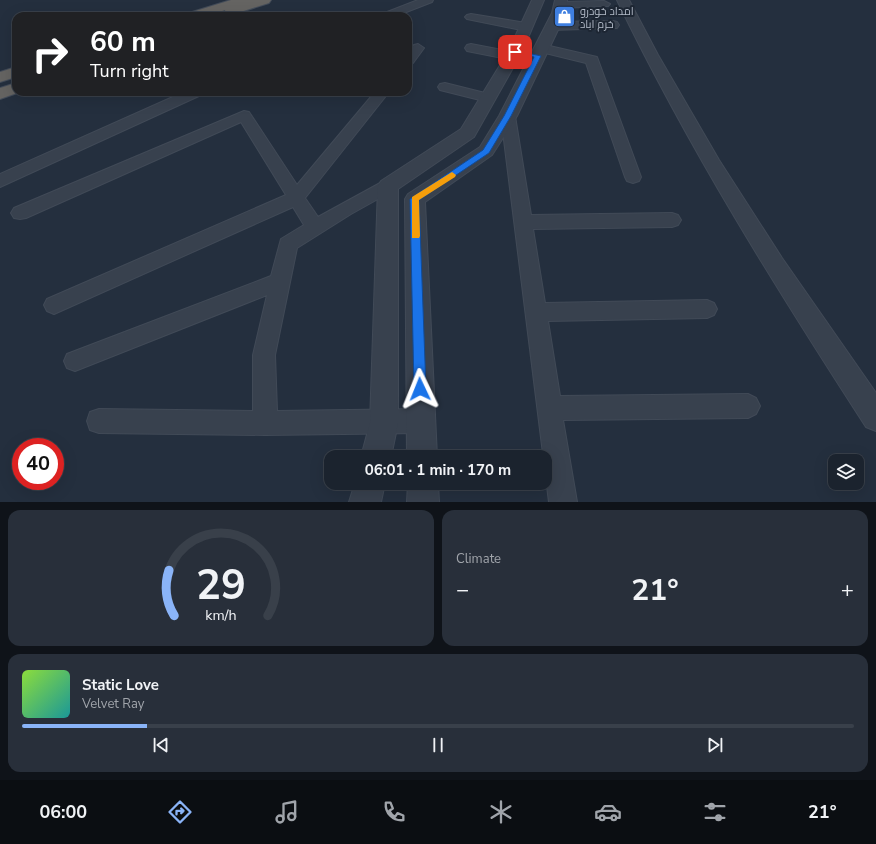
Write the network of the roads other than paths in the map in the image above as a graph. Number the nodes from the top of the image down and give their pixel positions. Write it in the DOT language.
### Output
graph roads {
  1 [pos="244,0"];
  2 [pos="265,0"];
  3 [pos="428,0"];
  4 [pos="538,0"];
  5 [pos="560,2"];
  6 [pos="614,2"];
  7 [pos="206,12"];
  8 [pos="229,12"];
  9 [pos="396,12"];
  10 [pos="471,17"];
  11 [pos="613,25"];
  12 [pos="526,26"];
  13 [pos="552,26"];
  14 [pos="418,48"];
  15 [pos="471,48"];
  16 [pos="540,52"];
  17 [pos="514,54"];
  18 [pos="412,55"];
  19 [pos="12,73"];
  20 [pos="0,77"];
  21 [pos="445,87"];
  22 [pos="12,90"];
  23 [pos="0,94"];
  24 [pos="187,96"];
  25 [pos="379,96"];
  26 [pos="488,98"];
  27 [pos="508,116"];
  28 [pos="437,155"];
  29 [pos="466,166"];
  30 [pos="633,177"];
  31 [pos="0,181"];
  32 [pos="388,186"];
  33 [pos="296,198"];
  34 [pos="20,213"];
  35 [pos="672,220"];
  36 [pos="523,222"];
  37 [pos="315,228"];
  38 [pos="280,281"];
  39 [pos="54,305"];
  40 [pos="707,309"];
  41 [pos="536,312"];
  42 [pos="75,361"];
  43 [pos="748,406"];
  44 [pos="550,408"];
  45 [pos="876,417"];
  46 [pos="100,421"];
  47 [pos="421,421"];
  48 [pos="266,423"];
  49 [pos="384,423"];
  50 [pos="378,450"];
  51 [pos="422,450"];
  52 [pos="368,490"];
  53 [pos="423,490"];
  54 [pos="365,502"];
  55 [pos="423,502"];
  56 [pos="563,502"];
  1 -- 7 [label="highway"];
  2 -- 8 [label="highway"];
  3 -- 9 [label="street"];
  4 -- 12 [label="street"];
  5 -- 6 [label="street"];
  5 -- 13 [label="street"];
  6 -- 45 [label="street"];
  10 -- 12 [label="street"];
  11 -- 13 [label="street"];
  12 -- 17 [label="street"];
  13 -- 16 [label="street"];
  14 -- 18 [label="street"];
  15 -- 17 [label="street"];
  16 -- 17 [label="street"];
  16 -- 27 [label="street"];
  16 -- 30 [label="street"];
  17 -- 26 [label="street"];
  19 -- 20 [label="highway"];
  21 -- 26 [label="street"];
  22 -- 23 [label="highway"];
  24 -- 31 [label="street"];
  25 -- 33 [label="street"];
  26 -- 28 [label="street"];
  27 -- 29 [label="street"];
  27 -- 36 [label="street"];
  28 -- 29 [label="street"];
  28 -- 32 [label="street"];
  29 -- 47 [label="street"];
  32 -- 37 [label="street"];
  32 -- 49 [label="street"];
  33 -- 34 [label="street"];
  33 -- 37 [label="street"];
  33 -- 39 [label="street"];
  35 -- 36 [label="street"];
  36 -- 41 [label="street"];
  37 -- 38 [label="street"];
  38 -- 42 [label="street"];
  38 -- 48 [label="street"];
  40 -- 41 [label="street"];
  41 -- 44 [label="street"];
  43 -- 44 [label="street"];
  44 -- 56 [label="street"];
  46 -- 48 [label="street"];
  47 -- 49 [label="street"];
  47 -- 51 [label="street"];
  48 -- 49 [label="street"];
  49 -- 50 [label="street"];
  52 -- 54 [label="street"];
  53 -- 55 [label="street"];
}
